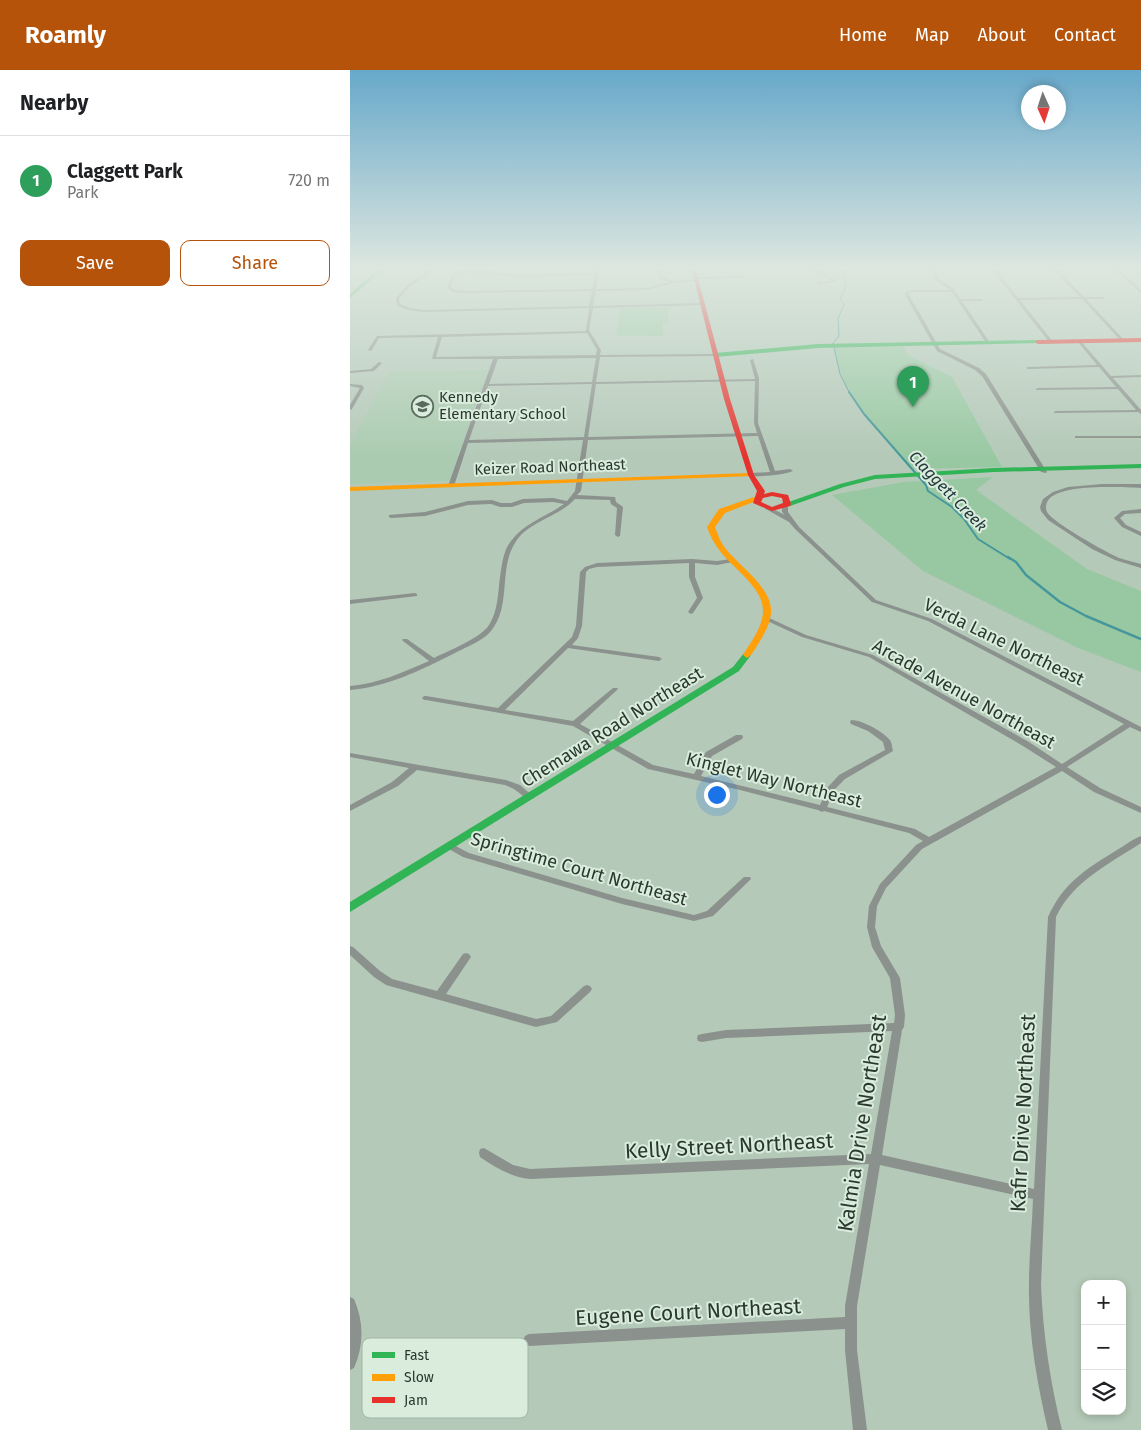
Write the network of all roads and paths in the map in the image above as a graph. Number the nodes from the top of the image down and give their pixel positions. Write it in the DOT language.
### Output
graph roads {
  1 [pos="709,330"];
  2 [pos="926,330"];
  3 [pos="980,330"];
  4 [pos="1042,330"];
  5 [pos="1113,330"];
  6 [pos="587,332"];
  7 [pos="441,336"];
  8 [pos="1141,340"];
  9 [pos="1080,341"];
  10 [pos="1123,341"];
  11 [pos="1051,342"];
  12 [pos="988,343"];
  13 [pos="933,344"];
  14 [pos="370,350"];
  15 [pos="715,355"];
  16 [pos="598,356"];
  17 [pos="496,357"];
  18 [pos="752,360"];
  19 [pos="380,363"];
  20 [pos="1101,366"];
  21 [pos="1028,368"];
  22 [pos="350,372"];
  23 [pos="1141,376"];
  24 [pos="1110,377"];
  25 [pos="722,380"];
  26 [pos="756,380"];
  27 [pos="594,383"];
  28 [pos="350,385"];
  29 [pos="486,386"];
  30 [pos="1119,388"];
  31 [pos="1038,389"];
  32 [pos="350,408"];
  33 [pos="1056,412"];
  34 [pos="1140,412"];
  35 [pos="760,434"];
  36 [pos="739,435"];
  37 [pos="1077,437"];
  38 [pos="1141,437"];
  39 [pos="586,439"];
  40 [pos="467,442"];
  41 [pos="1141,468"];
  42 [pos="1043,470"];
  43 [pos="790,471"];
  44 [pos="773,473"];
  45 [pos="753,477"];
  46 [pos="581,481"];
  47 [pos="451,486"];
  48 [pos="1141,486"];
  49 [pos="350,489"];
  50 [pos="574,497"];
  51 [pos="783,500"];
  52 [pos="568,503"];
  53 [pos="762,503"];
  54 [pos="1141,511"];
  55 [pos="391,516"];
  56 [pos="789,520"];
  57 [pos="1141,534"];
  58 [pos="618,535"];
  59 [pos="692,561"];
  60 [pos="731,561"];
  61 [pos="1141,566"];
  62 [pos="415,595"];
  63 [pos="350,602"];
  64 [pos="691,612"];
  65 [pos="765,618"];
  66 [pos="405,640"];
  67 [pos="567,646"];
  68 [pos="659,659"];
  69 [pos="432,660"];
  70 [pos="350,688"];
  71 [pos="615,689"];
  72 [pos="426,698"];
  73 [pos="500,710"];
  74 [pos="854,722"];
  75 [pos="575,724"];
  76 [pos="1130,724"];
  77 [pos="1141,730"];
  78 [pos="739,737"];
  79 [pos="614,746"];
  80 [pos="350,755"];
  81 [pos="415,767"];
  82 [pos="1062,767"];
  83 [pos="696,777"];
  84 [pos="530,797"];
  85 [pos="350,808"];
  86 [pos="822,809"];
  87 [pos="1141,810"];
  88 [pos="1141,839"];
  89 [pos="929,841"];
  90 [pos="450,846"];
  91 [pos="747,879"];
  92 [pos="350,908"];
  93 [pos="350,950"];
  94 [pos="466,957"];
  95 [pos="586,989"];
  96 [pos="439,996"];
  97 [pos="899,1027"];
  98 [pos="702,1038"];
  99 [pos="484,1153"];
  100 [pos="877,1159"];
  101 [pos="1038,1195"];
  102 [pos="350,1302"];
  103 [pos="849,1323"];
  104 [pos="529,1340"];
  105 [pos="350,1364"];
  106 [pos="860,1430"];
  107 [pos="1055,1430"];
  1 -- 15 [label="main road"];
  2 -- 13 [label="street"];
  3 -- 12 [label="street"];
  4 -- 11 [label="street"];
  5 -- 10 [label="street"];
  6 -- 7 [label="street"];
  6 -- 16 [label="street"];
  7 -- 14 [label="street"];
  7 -- 17 [label="street"];
  8 -- 10 [label="main road"];
  9 -- 10 [label="main road"];
  9 -- 11 [label="main road"];
  9 -- 20 [label="street"];
  11 -- 12 [label="main road"];
  12 -- 13 [label="main road"];
  13 -- 15 [label="main road"];
  13 -- 42 [label="street"];
  15 -- 16 [label="street"];
  15 -- 25 [label="main road"];
  16 -- 17 [label="street"];
  16 -- 27 [label="street"];
  17 -- 29 [label="street"];
  18 -- 26 [label="street"];
  19 -- 22 [label="street"];
  20 -- 21 [label="street"];
  20 -- 24 [label="street"];
  23 -- 24 [label="street"];
  24 -- 30 [label="street"];
  25 -- 26 [label="street"];
  25 -- 27 [label="street"];
  25 -- 36 [label="main road"];
  26 -- 35 [label="street"];
  27 -- 29 [label="street"];
  27 -- 39 [label="street"];
  28 -- 32 [label="street"];
  29 -- 40 [label="street"];
  30 -- 31 [label="street"];
  30 -- 34 [label="street"];
  33 -- 34 [label="street"];
  35 -- 36 [label="street"];
  35 -- 44 [label="street"];
  36 -- 39 [label="street"];
  36 -- 45 [label="main road"];
  37 -- 38 [label="street"];
  39 -- 40 [label="street"];
  39 -- 46 [label="street"];
  40 -- 47 [label="street"];
  41 -- 42 [label="main road"];
  42 -- 51 [label="main road"];
  43 -- 44 [label="street"];
  44 -- 45 [label="street"];
  45 -- 46 [label="main road, Keizer Road Northeast"];
  45 -- 51 [label="main road"];
  45 -- 53 [label="main road"];
  46 -- 47 [label="main road, Keizer Road Northeast"];
  46 -- 50 [label="street"];
  47 -- 49 [label="main road, Keizer Road Northeast"];
  48 -- 61 [label="street"];
  50 -- 52 [label="street"];
  50 -- 58 [label="street"];
  51 -- 53 [label="main road"];
  51 -- 53 [label="main road"];
  51 -- 56 [label="street"];
  52 -- 55 [label="street"];
  52 -- 69 [label="street"];
  53 -- 56 [label="street, Verda Lane Northeast"];
  53 -- 60 [label="main road"];
  54 -- 57 [label="street"];
  56 -- 76 [label="street, Verda Lane Northeast"];
  59 -- 60 [label="street"];
  59 -- 64 [label="street"];
  59 -- 67 [label="street"];
  60 -- 65 [label="main road"];
  62 -- 63 [label="street"];
  65 -- 79 [label="main road, Chemawa Road Northeast"];
  65 -- 82 [label="street, Arcade Avenue Northeast"];
  66 -- 69 [label="street"];
  67 -- 68 [label="street"];
  67 -- 73 [label="street"];
  69 -- 70 [label="street"];
  71 -- 75 [label="street"];
  72 -- 73 [label="street, Kinglet Way Northeast"];
  73 -- 75 [label="street, Kinglet Way Northeast"];
  74 -- 86 [label="street"];
  75 -- 79 [label="street, Kinglet Way Northeast"];
  76 -- 77 [label="street, Verda Lane Northeast"];
  76 -- 82 [label="street, Kalmia Drive Northeast"];
  78 -- 83 [label="street"];
  79 -- 83 [label="street, Kinglet Way Northeast"];
  79 -- 84 [label="main road, Chemawa Road Northeast"];
  80 -- 81 [label="street"];
  81 -- 84 [label="street"];
  81 -- 85 [label="street"];
  82 -- 87 [label="street, Arcade Avenue Northeast"];
  82 -- 89 [label="street, Kalmia Drive Northeast"];
  83 -- 86 [label="street, Kinglet Way Northeast"];
  84 -- 90 [label="main road, Chemawa Road Northeast"];
  86 -- 89 [label="street, Kinglet Way Northeast"];
  88 -- 101 [label="street, Kafir Drive Northeast"];
  89 -- 97 [label="street, Kalmia Drive Northeast"];
  90 -- 91 [label="street, Springtime Court Northeast"];
  90 -- 92 [label="main road, Chemawa Road Northeast"];
  93 -- 96 [label="street"];
  94 -- 96 [label="street"];
  95 -- 96 [label="street"];
  97 -- 98 [label="street"];
  97 -- 100 [label="street, Kalmia Drive Northeast"];
  99 -- 100 [label="street, Kelly Street Northeast"];
  100 -- 101 [label="street, Kelly Street Northeast"];
  100 -- 103 [label="street, Kalmia Drive Northeast"];
  101 -- 107 [label="street, Kafir Drive Northeast"];
  102 -- 105 [label="street"];
  103 -- 104 [label="street, Eugene Court Northeast"];
  103 -- 106 [label="street, Kalmia Drive Northeast"];
}
